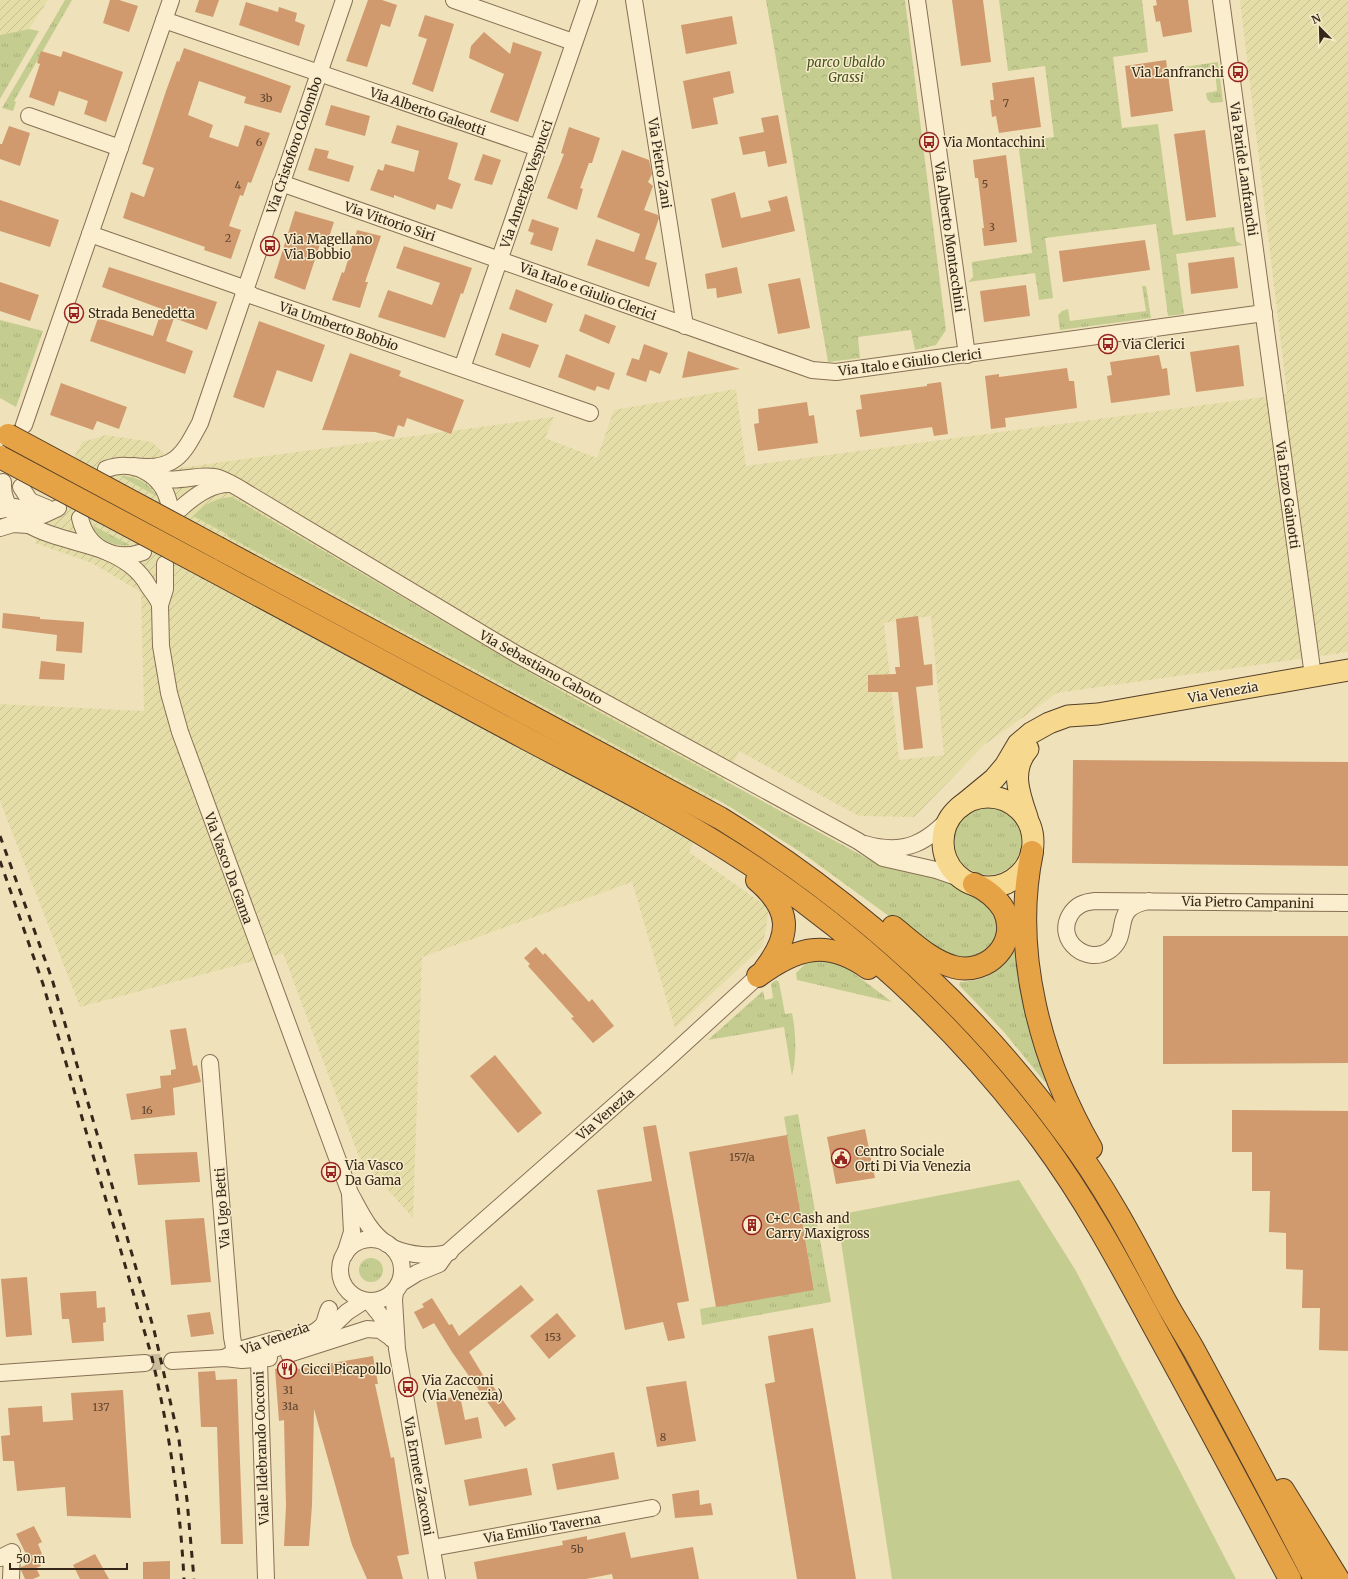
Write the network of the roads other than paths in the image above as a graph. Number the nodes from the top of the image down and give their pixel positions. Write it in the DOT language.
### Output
graph roads {
  1 [pos="171,0"];
  2 [pos="344,0"];
  3 [pos="454,0"];
  4 [pos="589,0"];
  5 [pos="634,0"];
  6 [pos="918,0"];
  7 [pos="1221,0"];
  8 [pos="164,20"];
  9 [pos="573,42"];
  10 [pos="318,74"];
  11 [pos="29,116"];
  12 [pos="120,148"];
  13 [pos="538,148"];
  14 [pos="281,183"];
  15 [pos="90,234"];
  16 [pos="500,259"];
  17 [pos="245,290"];
  18 [pos="1264,313"];
  19 [pos="685,326"];
  20 [pos="967,355"];
  21 [pos="462,368"];
  22 [pos="590,413"];
  23 [pos="24,426"];
  24 [pos="0,431"];
  25 [pos="133,466"];
  26 [pos="106,469"];
  27 [pos="151,474"];
  28 [pos="230,484"];
  29 [pos="21,487"];
  30 [pos="2,488"];
  31 [pos="80,518"];
  32 [pos="32,526"];
  33 [pos="0,528"];
  34 [pos="105,551"];
  35 [pos="143,552"];
  36 [pos="165,564"];
  37 [pos="160,605"];
  38 [pos="1348,670"];
  39 [pos="1313,676"];
  40 [pos="1098,714"];
  41 [pos="640,799"];
  42 [pos="957,809"];
  43 [pos="1029,823"];
  44 [pos="744,833"];
  45 [pos="858,841"];
  46 [pos="1032,852"];
  47 [pos="971,883"];
  48 [pos="1149,901"];
  49 [pos="1348,903"];
  50 [pos="758,976"];
  51 [pos="210,1063"];
  52 [pos="998,1085"];
  53 [pos="350,1193"];
  54 [pos="390,1246"];
  55 [pos="450,1252"];
  56 [pos="341,1265"];
  57 [pos="1151,1273"];
  58 [pos="398,1287"];
  59 [pos="367,1301"];
  60 [pos="329,1309"];
  61 [pos="394,1343"];
  62 [pos="1194,1350"];
  63 [pos="289,1354"];
  64 [pos="230,1355"];
  65 [pos="260,1359"];
  66 [pos="172,1361"];
  67 [pos="145,1363"];
  68 [pos="0,1373"];
  69 [pos="1196,1403"];
  70 [pos="652,1508"];
  71 [pos="432,1548"];
  72 [pos="0,1558"];
  73 [pos="11,1579"];
  74 [pos="266,1579"];
  75 [pos="437,1579"];
  76 [pos="1276,1579"];
  77 [pos="1290,1579"];
  78 [pos="1315,1579"];
  79 [pos="1338,1579"];
  1 -- 8 [label="street"];
  2 -- 10 [label="street, Via Cristoforo Colombo"];
  3 -- 9 [label="street"];
  4 -- 9 [label="street, Via Amerigo Vespucci"];
  5 -- 19 [label="street, Via Pietro Zani"];
  6 -- 20 [label="street, Via Alberto Montacchini"];
  7 -- 18 [label="street, Via Paride Lanfranchi"];
  8 -- 10 [label="street, Via Alberto Galeotti"];
  8 -- 12 [label="street"];
  9 -- 13 [label="street, Via Amerigo Vespucci"];
  10 -- 13 [label="street, Via Alberto Galeotti"];
  10 -- 14 [label="street, Via Cristoforo Colombo"];
  11 -- 12 [label="street"];
  12 -- 15 [label="street"];
  13 -- 16 [label="street, Via Amerigo Vespucci"];
  14 -- 16 [label="street, Via Vittorio Siri"];
  14 -- 17 [label="street, Via Cristoforo Colombo"];
  15 -- 17 [label="street, Via Umberto Bobbio"];
  15 -- 23 [label="street"];
  16 -- 19 [label="street, Via Italo e Giulio Clerici"];
  16 -- 21 [label="street, Via Amerigo Vespucci"];
  17 -- 21 [label="street, Via Umberto Bobbio"];
  17 -- 25 [label="street, Via Cristoforo Colombo"];
  18 -- 20 [label="street, Via Italo e Giulio Clerici"];
  18 -- 39 [label="street, Via Enzo Gainotti"];
  19 -- 20 [label="street, Via Italo e Giulio Clerici"];
  21 -- 22 [label="street, Via Umberto Bobbio"];
  24 -- 44 [label="highway, bridge"];
  25 -- 26 [label="street, Via Cristoforo Colombo"];
  25 -- 27 [label="street, Via Sebastiano Caboto"];
  27 -- 28 [label="street, Via Sebastiano Caboto"];
  27 -- 28 [label="street"];
  28 -- 45 [label="street, Via Sebastiano Caboto"];
  29 -- 30 [label="street"];
  30 -- 32 [label="street"];
  30 -- 41 [label="highway, bridge"];
  31 -- 34 [label="street"];
  32 -- 33 [label="street"];
  32 -- 34 [label="street"];
  34 -- 35 [label="street"];
  34 -- 37 [label="street"];
  36 -- 37 [label="street"];
  37 -- 53 [label="street, Via Vasco Da Gama"];
  38 -- 39 [label="main road, Via Venezia"];
  39 -- 40 [label="main road, Via Venezia"];
  40 -- 42 [label="main road, Via Venezia"];
  40 -- 43 [label="main road, Via Venezia"];
  41 -- 50 [label="highway"];
  41 -- 52 [label="highway"];
  42 -- 43 [label="main road, Via Venezia"];
  42 -- 45 [label="street, Via Sebastiano Caboto"];
  42 -- 47 [label="main road, Via Venezia"];
  43 -- 46 [label="main road, Via Venezia"];
  44 -- 47 [label="highway"];
  44 -- 57 [label="highway"];
  45 -- 47 [label="street, Via Sebastiano Caboto"];
  46 -- 47 [label="main road, Via Venezia"];
  46 -- 57 [label="highway"];
  48 -- 48 [label="street, Via Pietro Campanini"];
  48 -- 49 [label="street, Via Pietro Campanini"];
  50 -- 52 [label="highway"];
  50 -- 55 [label="street, Via Venezia"];
  51 -- 64 [label="street, Via Ugo Betti"];
  52 -- 69 [label="highway"];
  53 -- 54 [label="street, Via Vasco Da Gama"];
  53 -- 56 [label="street, Via Vasco Da Gama"];
  54 -- 55 [label="street"];
  54 -- 56 [label="street"];
  54 -- 58 [label="street"];
  55 -- 58 [label="street, Via Venezia"];
  56 -- 59 [label="street"];
  56 -- 60 [label="street, Via Venezia"];
  57 -- 62 [label="highway"];
  58 -- 59 [label="street, Via Venezia"];
  58 -- 61 [label="street, Via Ermete Zacconi"];
  59 -- 61 [label="street, Via Ermete Zacconi"];
  59 -- 63 [label="street, Via Venezia"];
  60 -- 64 [label="street, Via Venezia"];
  60 -- 65 [label="street, Viale Ildebrando Cocconi"];
  61 -- 63 [label="street"];
  61 -- 71 [label="street, Via Ermete Zacconi"];
  62 -- 78 [label="highway"];
  62 -- 79 [label="highway"];
  63 -- 65 [label="street, Via Venezia"];
  64 -- 65 [label="street, Via Venezia"];
  64 -- 66 [label="street, Via Venezia"];
  65 -- 74 [label="street, Viale Ildebrando Cocconi"];
  67 -- 68 [label="street"];
  69 -- 76 [label="highway"];
  69 -- 77 [label="highway"];
  70 -- 71 [label="street, Via Emilio Taverna"];
  71 -- 75 [label="street, Via Ermete Zacconi"];
  72 -- 73 [label="street"];
}
